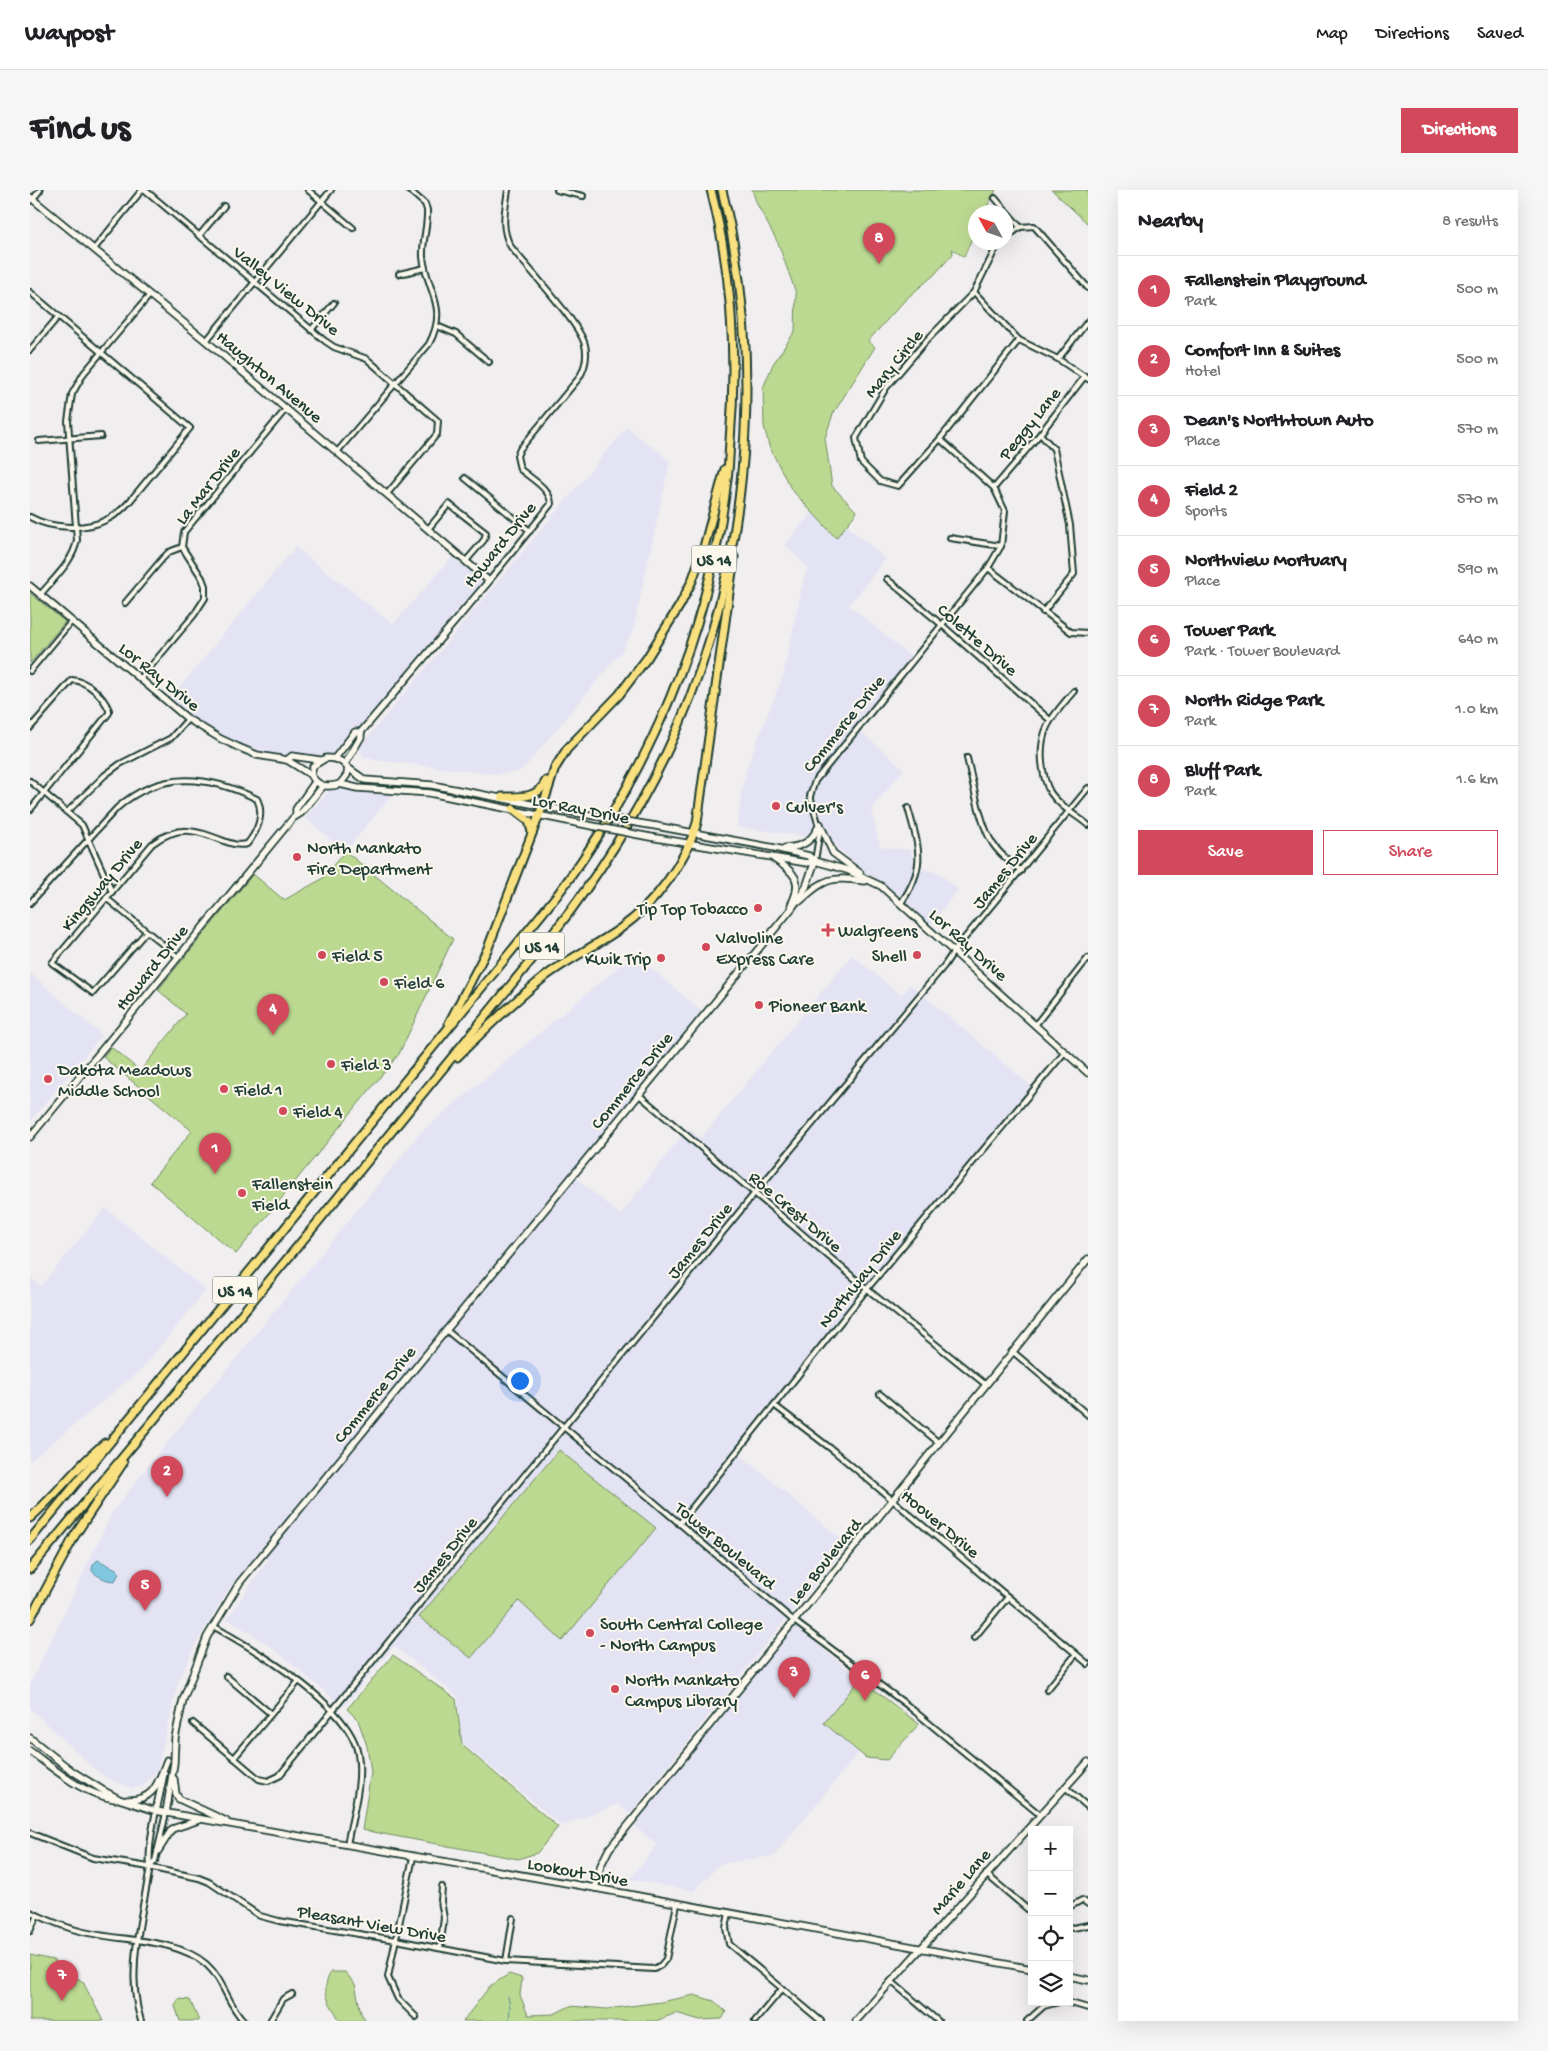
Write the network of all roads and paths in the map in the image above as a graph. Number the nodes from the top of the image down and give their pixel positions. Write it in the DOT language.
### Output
graph roads {
  1 [pos="40,190"];
  2 [pos="144,190"];
  3 [pos="308,190"];
  4 [pos="331,190"];
  5 [pos="410,190"];
  6 [pos="508,190"];
  7 [pos="557,190"];
  8 [pos="711,190"];
  9 [pos="722,190"];
  10 [pos="583,196"];
  11 [pos="995,198"];
  12 [pos="31,199"];
  13 [pos="321,202"];
  14 [pos="224,206"];
  15 [pos="1020,227"];
  16 [pos="353,228"];
  17 [pos="1013,232"];
  18 [pos="199,236"];
  19 [pos="94,249"];
  20 [pos="995,250"];
  21 [pos="425,268"];
  22 [pos="400,274"];
  23 [pos="254,282"];
  24 [pos="1088,288"];
  25 [pos="30,292"];
  26 [pos="974,292"];
  27 [pos="149,296"];
  28 [pos="334,302"];
  29 [pos="58,317"];
  30 [pos="1088,321"];
  31 [pos="437,326"];
  32 [pos="312,330"];
  33 [pos="1019,340"];
  34 [pos="206,341"];
  35 [pos="30,350"];
  36 [pos="101,352"];
  37 [pos="1058,359"];
  38 [pos="489,362"];
  39 [pos="1086,377"];
  40 [pos="395,383"];
  41 [pos="286,409"];
  42 [pos="1040,434"];
  43 [pos="101,436"];
  44 [pos="69,439"];
  45 [pos="940,439"];
  46 [pos="39,441"];
  47 [pos="337,452"];
  48 [pos="729,454"];
  49 [pos="465,478"];
  50 [pos="994,488"];
  51 [pos="387,494"];
  52 [pos="30,517"];
  53 [pos="77,526"];
  54 [pos="428,529"];
  55 [pos="530,531"];
  56 [pos="734,534"];
  57 [pos="950,538"];
  58 [pos="1001,546"];
  59 [pos="182,547"];
  60 [pos="466,561"];
  61 [pos="988,568"];
  62 [pos="887,579"];
  63 [pos="489,581"];
  64 [pos="30,586"];
  65 [pos="40,594"];
  66 [pos="125,603"];
  67 [pos="1043,612"];
  68 [pos="71,622"];
  69 [pos="942,625"];
  70 [pos="1088,633"];
  71 [pos="30,671"];
  72 [pos="140,679"];
  73 [pos="1074,692"];
  74 [pos="188,719"];
  75 [pos="1050,720"];
  76 [pos="30,728"];
  77 [pos="361,732"];
  78 [pos="563,755"];
  79 [pos="335,758"];
  80 [pos="967,758"];
  81 [pos="287,760"];
  82 [pos="320,760"];
  83 [pos="347,766"];
  84 [pos="311,775"];
  85 [pos="30,781"];
  86 [pos="315,782"];
  87 [pos="388,782"];
  88 [pos="340,784"];
  89 [pos="323,786"];
  90 [pos="1088,788"];
  91 [pos="387,789"];
  92 [pos="44,792"];
  93 [pos="502,797"];
  94 [pos="543,805"];
  95 [pos="908,808"];
  96 [pos="512,809"];
  97 [pos="30,810"];
  98 [pos="1070,810"];
  99 [pos="67,812"];
  100 [pos="296,815"];
  101 [pos="539,815"];
  102 [pos="820,824"];
  103 [pos="1088,825"];
  104 [pos="694,832"];
  105 [pos="532,833"];
  106 [pos="88,838"];
  107 [pos="690,844"];
  108 [pos="775,848"];
  109 [pos="770,856"];
  110 [pos="814,861"];
  111 [pos="1021,871"];
  112 [pos="872,881"];
  113 [pos="112,892"];
  114 [pos="106,898"];
  115 [pos="30,903"];
  116 [pos="901,903"];
  117 [pos="788,913"];
  118 [pos="783,919"];
  119 [pos="146,932"];
  120 [pos="954,951"];
  121 [pos="178,957"];
  122 [pos="1088,958"];
  123 [pos="1036,1024"];
  124 [pos="439,1040"];
  125 [pos="1065,1052"];
  126 [pos="1088,1074"];
  127 [pos="434,1080"];
  128 [pos="638,1094"];
  129 [pos="30,1137"];
  130 [pos="754,1194"];
  131 [pos="1088,1259"];
  132 [pos="867,1289"];
  133 [pos="446,1330"];
  134 [pos="1012,1351"];
  135 [pos="985,1384"];
  136 [pos="880,1394"];
  137 [pos="774,1405"];
  138 [pos="1088,1415"];
  139 [pos="564,1428"];
  140 [pos="117,1433"];
  141 [pos="938,1442"];
  142 [pos="129,1452"];
  143 [pos="893,1500"];
  144 [pos="30,1518"];
  145 [pos="679,1524"];
  146 [pos="30,1540"];
  147 [pos="30,1569"];
  148 [pos="1008,1597"];
  149 [pos="30,1619"];
  150 [pos="794,1621"];
  151 [pos="212,1626"];
  152 [pos="974,1638"];
  153 [pos="1076,1654"];
  154 [pos="1088,1664"];
  155 [pos="226,1676"];
  156 [pos="298,1682"];
  157 [pos="1046,1690"];
  158 [pos="333,1711"];
  159 [pos="271,1714"];
  160 [pos="192,1723"];
  161 [pos="30,1738"];
  162 [pos="175,1738"];
  163 [pos="30,1751"];
  164 [pos="234,1758"];
  165 [pos="167,1760"];
  166 [pos="1088,1762"];
  167 [pos="174,1763"];
  168 [pos="1065,1787"];
  169 [pos="119,1799"];
  170 [pos="1088,1807"];
  171 [pos="156,1811"];
  172 [pos="166,1812"];
  173 [pos="1039,1814"];
  174 [pos="201,1820"];
  175 [pos="235,1825"];
  176 [pos="30,1833"];
  177 [pos="348,1845"];
  178 [pos="158,1851"];
  179 [pos="413,1857"];
  180 [pos="150,1868"];
  181 [pos="986,1874"];
  182 [pos="442,1887"];
  183 [pos="595,1888"];
  184 [pos="677,1904"];
  185 [pos="1073,1904"];
  186 [pos="1088,1904"];
  187 [pos="1028,1910"];
  188 [pos="30,1912"];
  189 [pos="729,1913"];
  190 [pos="36,1915"];
  191 [pos="513,1918"];
  192 [pos="1088,1925"];
  193 [pos="1073,1928"];
  194 [pos="30,1930"];
  195 [pos="396,1940"];
  196 [pos="138,1942"];
  197 [pos="440,1948"];
  198 [pos="922,1948"];
  199 [pos="506,1961"];
  200 [pos="1028,1969"];
  201 [pos="1073,1977"];
  202 [pos="1088,1980"];
  203 [pos="891,1981"];
  204 [pos="782,1989"];
  205 [pos="292,1994"];
  206 [pos="1073,2004"];
  207 [pos="1044,2006"];
  208 [pos="1088,2008"];
  209 [pos="416,2017"];
  210 [pos="141,2021"];
  211 [pos="244,2021"];
  212 [pos="270,2021"];
  213 [pos="755,2021"];
  214 [pos="822,2021"];
  215 [pos="856,2021"];
  216 [pos="938,2021"];
  217 [pos="1027,2021"];
  1 -- 12 [label="street"];
  2 -- 18 [label="street, Valley View Drive"];
  2 -- 19 [label="street"];
  3 -- 13 [label="street"];
  4 -- 13 [label="street"];
  5 -- 21 [label="street"];
  6 -- 55 [label="street, Howard Drive"];
  7 -- 10 [label="street"];
  8 -- 48 [label="highway, US 14"];
  9 -- 56 [label="highway, US 14"];
  11 -- 15 [label="street"];
  12 -- 19 [label="street, Haughton Avenue"];
  13 -- 16 [label="street"];
  13 -- 23 [label="street"];
  14 -- 18 [label="street"];
  15 -- 17 [label="street"];
  15 -- 24 [label="street"];
  18 -- 23 [label="street, Valley View Drive"];
  19 -- 27 [label="street, Haughton Avenue"];
  20 -- 26 [label="street, Mary Circle"];
  21 -- 22 [label="street"];
  21 -- 31 [label="street"];
  23 -- 32 [label="street, Valley View Drive"];
  23 -- 34 [label="street"];
  25 -- 29 [label="street"];
  26 -- 33 [label="street"];
  26 -- 45 [label="street, Mary Circle"];
  27 -- 34 [label="street, Haughton Avenue"];
  27 -- 36 [label="street"];
  28 -- 32 [label="street"];
  29 -- 35 [label="street"];
  29 -- 36 [label="street"];
  30 -- 37 [label="street, Peggy Lane"];
  31 -- 38 [label="street"];
  31 -- 40 [label="street"];
  32 -- 40 [label="street, Valley View Drive"];
  33 -- 37 [label="street"];
  33 -- 45 [label="street, Mary Circle"];
  34 -- 41 [label="street, Haughton Avenue"];
  36 -- 44 [label="street"];
  36 -- 53 [label="street"];
  37 -- 39 [label="street"];
  39 -- 42 [label="street, Peggy Lane"];
  40 -- 47 [label="street"];
  40 -- 51 [label="street, Valley View Drive"];
  41 -- 47 [label="street, Haughton Avenue"];
  41 -- 59 [label="street, La Mar Drive"];
  42 -- 50 [label="street, Peggy Lane"];
  42 -- 67 [label="street"];
  43 -- 44 [label="street"];
  44 -- 46 [label="street"];
  44 -- 53 [label="street"];
  45 -- 50 [label="street, Commerce Drive"];
  47 -- 51 [label="street, Haughton Avenue"];
  48 -- 78 [label="highway"];
  48 -- 124 [label="highway, US 14"];
  49 -- 55 [label="street"];
  50 -- 58 [label="street, Commerce Drive"];
  51 -- 54 [label="street, Haughton Avenue"];
  52 -- 53 [label="street"];
  53 -- 65 [label="street"];
  54 -- 60 [label="street, Haughton Avenue"];
  54 -- 60 [label="street"];
  55 -- 63 [label="street, Howard Drive"];
  56 -- 104 [label="highway"];
  56 -- 127 [label="highway, US 14"];
  57 -- 58 [label="street"];
  58 -- 61 [label="street, Commerce Drive"];
  59 -- 66 [label="street"];
  59 -- 72 [label="street, La Mar Drive"];
  60 -- 63 [label="street, Haughton Avenue"];
  61 -- 67 [label="street"];
  61 -- 69 [label="street, Commerce Drive"];
  62 -- 69 [label="street, Colette Drive"];
  63 -- 77 [label="street, Howard Drive"];
  64 -- 65 [label="street, Lor Ray Drive"];
  65 -- 68 [label="street, Lor Ray Drive"];
  67 -- 70 [label="street"];
  68 -- 71 [label="street"];
  68 -- 72 [label="street, Lor Ray Drive"];
  69 -- 75 [label="street, Colette Drive"];
  69 -- 102 [label="street, Commerce Drive"];
  72 -- 74 [label="street, Lor Ray Drive"];
  73 -- 75 [label="street"];
  74 -- 81 [label="street, Lor Ray Drive"];
  74 -- 99 [label="street"];
  75 -- 98 [label="street"];
  76 -- 92 [label="street"];
  77 -- 79 [label="street, Howard Drive"];
  77 -- 83 [label="street, Howard Drive"];
  78 -- 93 [label="highway"];
  78 -- 94 [label="highway"];
  79 -- 82 [label="street"];
  79 -- 83 [label="street"];
  80 -- 111 [label="street"];
  81 -- 82 [label="street, Lor Ray Drive"];
  81 -- 84 [label="street, Lor Ray Drive"];
  82 -- 84 [label="street"];
  83 -- 87 [label="street, Lor Ray Drive"];
  83 -- 88 [label="street"];
  84 -- 86 [label="street"];
  85 -- 92 [label="street"];
  86 -- 89 [label="street"];
  86 -- 100 [label="street, Howard Drive"];
  87 -- 91 [label="street"];
  87 -- 93 [label="street, Lor Ray Drive"];
  88 -- 89 [label="street"];
  88 -- 91 [label="street, Lor Ray Drive"];
  89 -- 100 [label="street, Howard Drive"];
  90 -- 98 [label="street, James Drive"];
  91 -- 96 [label="street, Lor Ray Drive"];
  92 -- 97 [label="street"];
  92 -- 99 [label="street"];
  93 -- 94 [label="street, Lor Ray Drive"];
  94 -- 101 [label="highway"];
  94 -- 104 [label="street, Lor Ray Drive, bridge"];
  95 -- 116 [label="street"];
  96 -- 101 [label="street, Lor Ray Drive"];
  96 -- 105 [label="highway"];
  98 -- 103 [label="street"];
  98 -- 111 [label="street, James Drive"];
  99 -- 106 [label="street"];
  100 -- 121 [label="street, Howard Drive"];
  101 -- 105 [label="highway"];
  101 -- 107 [label="street, Lor Ray Drive, bridge"];
  102 -- 108 [label="street"];
  102 -- 110 [label="street, Commerce Drive"];
  102 -- 112 [label="street"];
  104 -- 107 [label="highway"];
  104 -- 108 [label="street, Lor Ray Drive"];
  105 -- 124 [label="highway"];
  106 -- 113 [label="street"];
  106 -- 113 [label="street, Kingsway Drive"];
  106 -- 115 [label="street, Kingsway Drive"];
  107 -- 109 [label="street, Lor Ray Drive"];
  107 -- 127 [label="highway"];
  108 -- 110 [label="street, Lor Ray Drive"];
  109 -- 110 [label="street, Lor Ray Drive"];
  109 -- 118 [label="street"];
  110 -- 112 [label="street, Lor Ray Drive"];
  110 -- 117 [label="street, Commerce Drive"];
  111 -- 120 [label="street, James Drive"];
  112 -- 116 [label="street, Lor Ray Drive"];
  112 -- 117 [label="street"];
  113 -- 114 [label="street, Kingsway Drive"];
  114 -- 119 [label="street"];
  114 -- 119 [label="street, Kingsway Drive"];
  116 -- 120 [label="street, Lor Ray Drive"];
  117 -- 118 [label="street, Commerce Drive"];
  118 -- 128 [label="street, Commerce Drive"];
  119 -- 121 [label="street"];
  120 -- 123 [label="street, Lor Ray Drive"];
  120 -- 130 [label="street, James Drive"];
  121 -- 129 [label="street, Howard Drive"];
  122 -- 123 [label="street"];
  123 -- 125 [label="street, Lor Ray Drive"];
  124 -- 140 [label="highway, US 14"];
  125 -- 126 [label="street, Lor Ray Drive"];
  125 -- 132 [label="street, Northway Drive"];
  127 -- 142 [label="highway, US 14"];
  128 -- 130 [label="street, Roe Crest Drive"];
  128 -- 133 [label="street, Commerce Drive"];
  130 -- 132 [label="street, Roe Crest Drive"];
  130 -- 139 [label="street, James Drive"];
  131 -- 134 [label="street, Lee Boulevard"];
  132 -- 135 [label="street, Roe Crest Drive"];
  132 -- 137 [label="street, Northway Drive"];
  133 -- 139 [label="street, Tower Boulevard"];
  133 -- 151 [label="street, Commerce Drive"];
  134 -- 135 [label="street, Lee Boulevard"];
  134 -- 138 [label="street"];
  135 -- 141 [label="street, Lee Boulevard"];
  136 -- 141 [label="street"];
  137 -- 143 [label="street, Hoover Drive"];
  137 -- 145 [label="street, Northway Drive"];
  139 -- 145 [label="street, Tower Boulevard"];
  139 -- 158 [label="street, James Drive"];
  140 -- 144 [label="highway"];
  140 -- 146 [label="highway, US 14"];
  141 -- 143 [label="street, Lee Boulevard"];
  142 -- 147 [label="highway, US 14"];
  142 -- 149 [label="highway, US 14"];
  143 -- 148 [label="street, Hoover Drive"];
  143 -- 150 [label="street, Lee Boulevard"];
  145 -- 150 [label="street, Tower Boulevard"];
  148 -- 152 [label="street"];
  148 -- 153 [label="street, Hoover Drive"];
  150 -- 173 [label="street, Tower Boulevard"];
  150 -- 183 [label="street, Lee Boulevard"];
  151 -- 156 [label="street"];
  151 -- 162 [label="street, Commerce Drive"];
  153 -- 154 [label="street, Hoover Drive"];
  153 -- 157 [label="street"];
  155 -- 159 [label="street"];
  156 -- 158 [label="street"];
  156 -- 159 [label="street"];
  158 -- 164 [label="street, James Drive"];
  158 -- 177 [label="street"];
  159 -- 164 [label="street"];
  160 -- 164 [label="street"];
  161 -- 169 [label="street, Lookout Drive"];
  162 -- 165 [label="street, Commerce Drive"];
  162 -- 167 [label="street, Commerce Drive"];
  163 -- 169 [label="street, Lookout Drive"];
  165 -- 169 [label="street"];
  165 -- 171 [label="street, Commerce Drive"];
  166 -- 168 [label="street, Marie Lane"];
  167 -- 172 [label="street, Commerce Drive"];
  167 -- 175 [label="street"];
  168 -- 170 [label="street"];
  168 -- 173 [label="street, Marie Lane"];
  169 -- 171 [label="street, Lookout Drive"];
  171 -- 172 [label="street, Lookout Drive"];
  171 -- 180 [label="street"];
  172 -- 174 [label="street, Lookout Drive"];
  172 -- 178 [label="street"];
  173 -- 181 [label="street, Marie Lane"];
  174 -- 175 [label="street, Lookout Drive"];
  174 -- 178 [label="street"];
  175 -- 177 [label="street, Lookout Drive"];
  176 -- 180 [label="street, Pleasant View Drive"];
  177 -- 179 [label="street, Lookout Drive"];
  178 -- 180 [label="street"];
  179 -- 183 [label="street, Lookout Drive"];
  179 -- 195 [label="street"];
  180 -- 195 [label="street, Pleasant View Drive"];
  180 -- 196 [label="street"];
  181 -- 187 [label="street"];
  181 -- 198 [label="street, Marie Lane"];
  182 -- 197 [label="street"];
  183 -- 184 [label="street, Lookout Drive"];
  184 -- 189 [label="street, Lookout Drive"];
  184 -- 199 [label="street, Pleasant View Drive"];
  185 -- 186 [label="street"];
  188 -- 190 [label="street"];
  189 -- 198 [label="street, Lookout Drive"];
  189 -- 204 [label="street"];
  190 -- 194 [label="street"];
  190 -- 196 [label="street"];
  191 -- 199 [label="street"];
  192 -- 193 [label="street"];
  195 -- 197 [label="street, Pleasant View Drive"];
  195 -- 209 [label="street"];
  196 -- 210 [label="street"];
  196 -- 211 [label="street"];
  197 -- 199 [label="street, Pleasant View Drive"];
  198 -- 200 [label="street, Lookout Drive"];
  198 -- 203 [label="street, Marie Lane"];
  201 -- 202 [label="street"];
  203 -- 215 [label="street, Marie Lane"];
  203 -- 216 [label="street"];
  204 -- 213 [label="street"];
  204 -- 214 [label="street"];
  205 -- 212 [label="street"];
  206 -- 208 [label="street"];
  207 -- 217 [label="street"];
}
